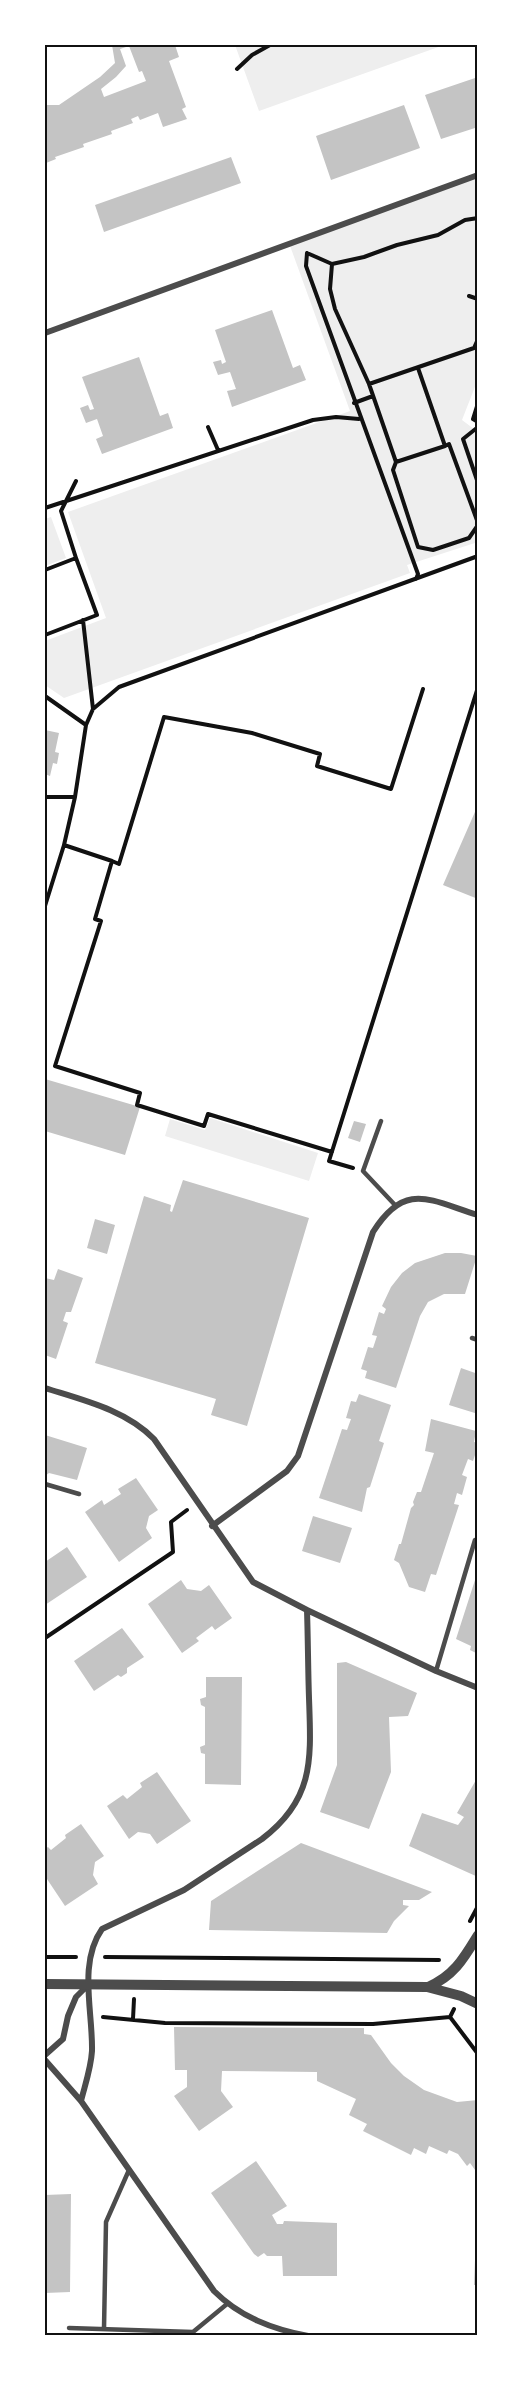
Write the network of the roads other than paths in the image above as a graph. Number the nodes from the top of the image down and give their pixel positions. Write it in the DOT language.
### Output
graph roads {
  1 [pos="478,175"];
  2 [pos="45,333"];
  3 [pos="381,1121"];
  4 [pos="394,1205"];
  5 [pos="478,1215"];
  6 [pos="45,1388"];
  7 [pos="45,1484"];
  8 [pos="79,1494"];
  9 [pos="212,1526"];
  10 [pos="478,1541"];
  11 [pos="307,1610"];
  12 [pos="436,1671"];
  13 [pos="478,1688"];
  14 [pos="478,1935"];
  15 [pos="45,1984"];
  16 [pos="89,1984"];
  17 [pos="427,1987"];
  18 [pos="478,2004"];
  19 [pos="45,2055"];
  20 [pos="45,2060"];
  21 [pos="81,2101"];
  22 [pos="129,2170"];
  23 [pos="227,2304"];
  24 [pos="69,2328"];
  25 [pos="104,2329"];
  26 [pos="193,2334"];
  27 [pos="308,2336"];
  1 -- 2 [label="street"];
  3 -- 4 [label="lane"];
  4 -- 5 [label="street"];
  4 -- 9 [label="street"];
  6 -- 9 [label="street"];
  7 -- 8 [label="lane"];
  9 -- 11 [label="street"];
  10 -- 12 [label="lane"];
  11 -- 12 [label="street"];
  11 -- 16 [label="street"];
  12 -- 13 [label="street"];
  14 -- 17 [label="street"];
  15 -- 16 [label="street"];
  16 -- 17 [label="street"];
  16 -- 19 [label="street"];
  16 -- 21 [label="street"];
  17 -- 18 [label="street"];
  20 -- 21 [label="street"];
  21 -- 22 [label="street"];
  22 -- 23 [label="street"];
  22 -- 25 [label="lane"];
  23 -- 26 [label="lane"];
  23 -- 27 [label="street"];
  24 -- 25 [label="lane"];
  25 -- 26 [label="lane"];
}
